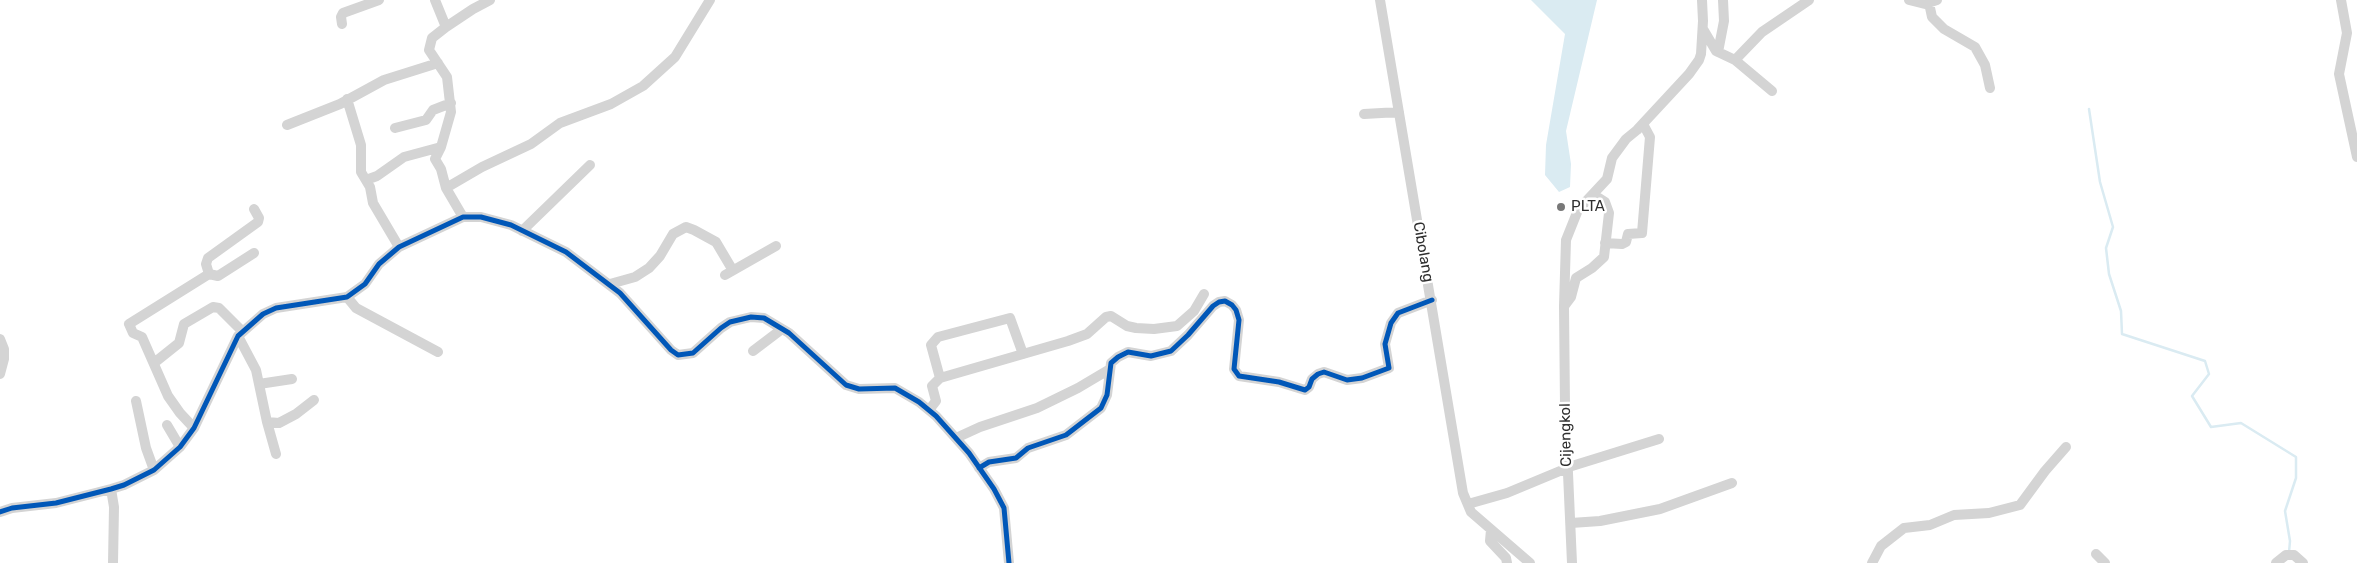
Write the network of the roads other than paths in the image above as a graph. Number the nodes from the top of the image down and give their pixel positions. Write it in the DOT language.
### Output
graph roads {
  1 [pos="379,0"];
  2 [pos="435,0"];
  3 [pos="490,0"];
  4 [pos="710,0"];
  5 [pos="1380,0"];
  6 [pos="1702,0"];
  7 [pos="1723,0"];
  8 [pos="1810,0"];
  9 [pos="1909,0"];
  10 [pos="2341,0"];
  11 [pos="1933,2"];
  12 [pos="470,4"];
  13 [pos="342,24"];
  14 [pos="446,27"];
  15 [pos="1702,28"];
  16 [pos="1718,52"];
  17 [pos="1735,60"];
  18 [pos="438,63"];
  19 [pos="1990,88"];
  20 [pos="1772,91"];
  21 [pos="347,98"];
  22 [pos="451,103"];
  23 [pos="1399,112"];
  24 [pos="1364,114"];
  25 [pos="1643,124"];
  26 [pos="287,125"];
  27 [pos="395,128"];
  28 [pos="441,147"];
  29 [pos="2357,157"];
  30 [pos="590,165"];
  31 [pos="366,180"];
  32 [pos="446,188"];
  33 [pos="1594,194"];
  34 [pos="254,209"];
  35 [pos="463,216"];
  36 [pos="522,231"];
  37 [pos="1605,243"];
  38 [pos="776,246"];
  39 [pos="399,247"];
  40 [pos="254,252"];
  41 [pos="209,274"];
  42 [pos="610,284"];
  43 [pos="1204,294"];
  44 [pos="347,297"];
  45 [pos="1432,300"];
  46 [pos="1564,306"];
  47 [pos="785,331"];
  48 [pos="240,334"];
  49 [pos="0,340"];
  50 [pos="753,351"];
  51 [pos="438,352"];
  52 [pos="1023,354"];
  53 [pos="154,363"];
  54 [pos="1110,369"];
  55 [pos="0,374"];
  56 [pos="292,378"];
  57 [pos="940,378"];
  58 [pos="259,384"];
  59 [pos="314,400"];
  60 [pos="136,402"];
  61 [pos="929,410"];
  62 [pos="267,422"];
  63 [pos="167,425"];
  64 [pos="194,428"];
  65 [pos="956,438"];
  66 [pos="1659,439"];
  67 [pos="180,447"];
  68 [pos="2066,447"];
  69 [pos="276,454"];
  70 [pos="980,468"];
  71 [pos="1566,469"];
  72 [pos="154,470"];
  73 [pos="1732,483"];
  74 [pos="111,489"];
  75 [pos="1468,504"];
  76 [pos="0,512"];
  77 [pos="1571,523"];
  78 [pos="1491,530"];
  79 [pos="2096,554"];
  80 [pos="113,563"];
  81 [pos="1009,563"];
  82 [pos="1507,563"];
  83 [pos="1530,563"];
  84 [pos="1572,563"];
  85 [pos="1872,563"];
  86 [pos="2105,563"];
  87 [pos="2276,563"];
  88 [pos="2303,563"];
  1 -- 13 [label="street"];
  2 -- 14 [label="street"];
  3 -- 12 [label="street"];
  4 -- 32 [label="street"];
  5 -- 23 [label="street, Cibolang"];
  6 -- 15 [label="street, Cijengkol"];
  7 -- 16 [label="street"];
  8 -- 17 [label="street"];
  9 -- 11 [label="street"];
  10 -- 29 [label="street"];
  11 -- 19 [label="street"];
  12 -- 14 [label="street"];
  14 -- 18 [label="street"];
  15 -- 16 [label="street"];
  15 -- 25 [label="street, Cijengkol"];
  16 -- 17 [label="street"];
  17 -- 20 [label="street"];
  18 -- 21 [label="street"];
  18 -- 22 [label="street"];
  21 -- 26 [label="street"];
  21 -- 31 [label="street"];
  22 -- 27 [label="street"];
  22 -- 28 [label="street"];
  23 -- 24 [label="street"];
  23 -- 45 [label="street, Cibolang"];
  25 -- 33 [label="street, Cijengkol"];
  25 -- 37 [label="street"];
  28 -- 31 [label="street"];
  28 -- 32 [label="street"];
  30 -- 36 [label="street"];
  31 -- 39 [label="street"];
  32 -- 35 [label="street"];
  33 -- 37 [label="street, Cijengkol"];
  33 -- 46 [label="street, Cijengkol"];
  34 -- 41 [label="street"];
  35 -- 36 [label="street"];
  35 -- 39 [label="street"];
  36 -- 42 [label="street"];
  37 -- 46 [label="street, Cijengkol"];
  38 -- 42 [label="street"];
  39 -- 44 [label="street"];
  40 -- 41 [label="street"];
  41 -- 53 [label="street"];
  42 -- 47 [label="street"];
  43 -- 52 [label="street"];
  44 -- 48 [label="street"];
  44 -- 51 [label="street"];
  45 -- 54 [label="street"];
  45 -- 75 [label="street, Cibolang"];
  46 -- 71 [label="street, Cijengkol"];
  47 -- 50 [label="street"];
  47 -- 61 [label="street"];
  48 -- 53 [label="street"];
  48 -- 58 [label="street"];
  48 -- 64 [label="street"];
  49 -- 55 [label="street"];
  52 -- 57 [label="street"];
  52 -- 57 [label="street"];
  53 -- 64 [label="street"];
  54 -- 65 [label="street"];
  54 -- 70 [label="street"];
  56 -- 58 [label="street"];
  57 -- 61 [label="street"];
  58 -- 62 [label="street"];
  59 -- 62 [label="street"];
  60 -- 72 [label="street"];
  61 -- 65 [label="street"];
  62 -- 69 [label="street"];
  63 -- 67 [label="street"];
  64 -- 67 [label="street"];
  65 -- 70 [label="street"];
  66 -- 71 [label="street"];
  67 -- 72 [label="street"];
  68 -- 85 [label="street"];
  70 -- 81 [label="street"];
  71 -- 75 [label="street"];
  71 -- 77 [label="street, Cijengkol"];
  72 -- 74 [label="street"];
  73 -- 77 [label="street"];
  74 -- 76 [label="street"];
  74 -- 80 [label="street"];
  75 -- 78 [label="street, Cibolang"];
  77 -- 84 [label="street, Cijengkol"];
  78 -- 82 [label="street"];
  78 -- 83 [label="street, Cibolang"];
  79 -- 86 [label="street"];
  87 -- 88 [label="street"];
}
